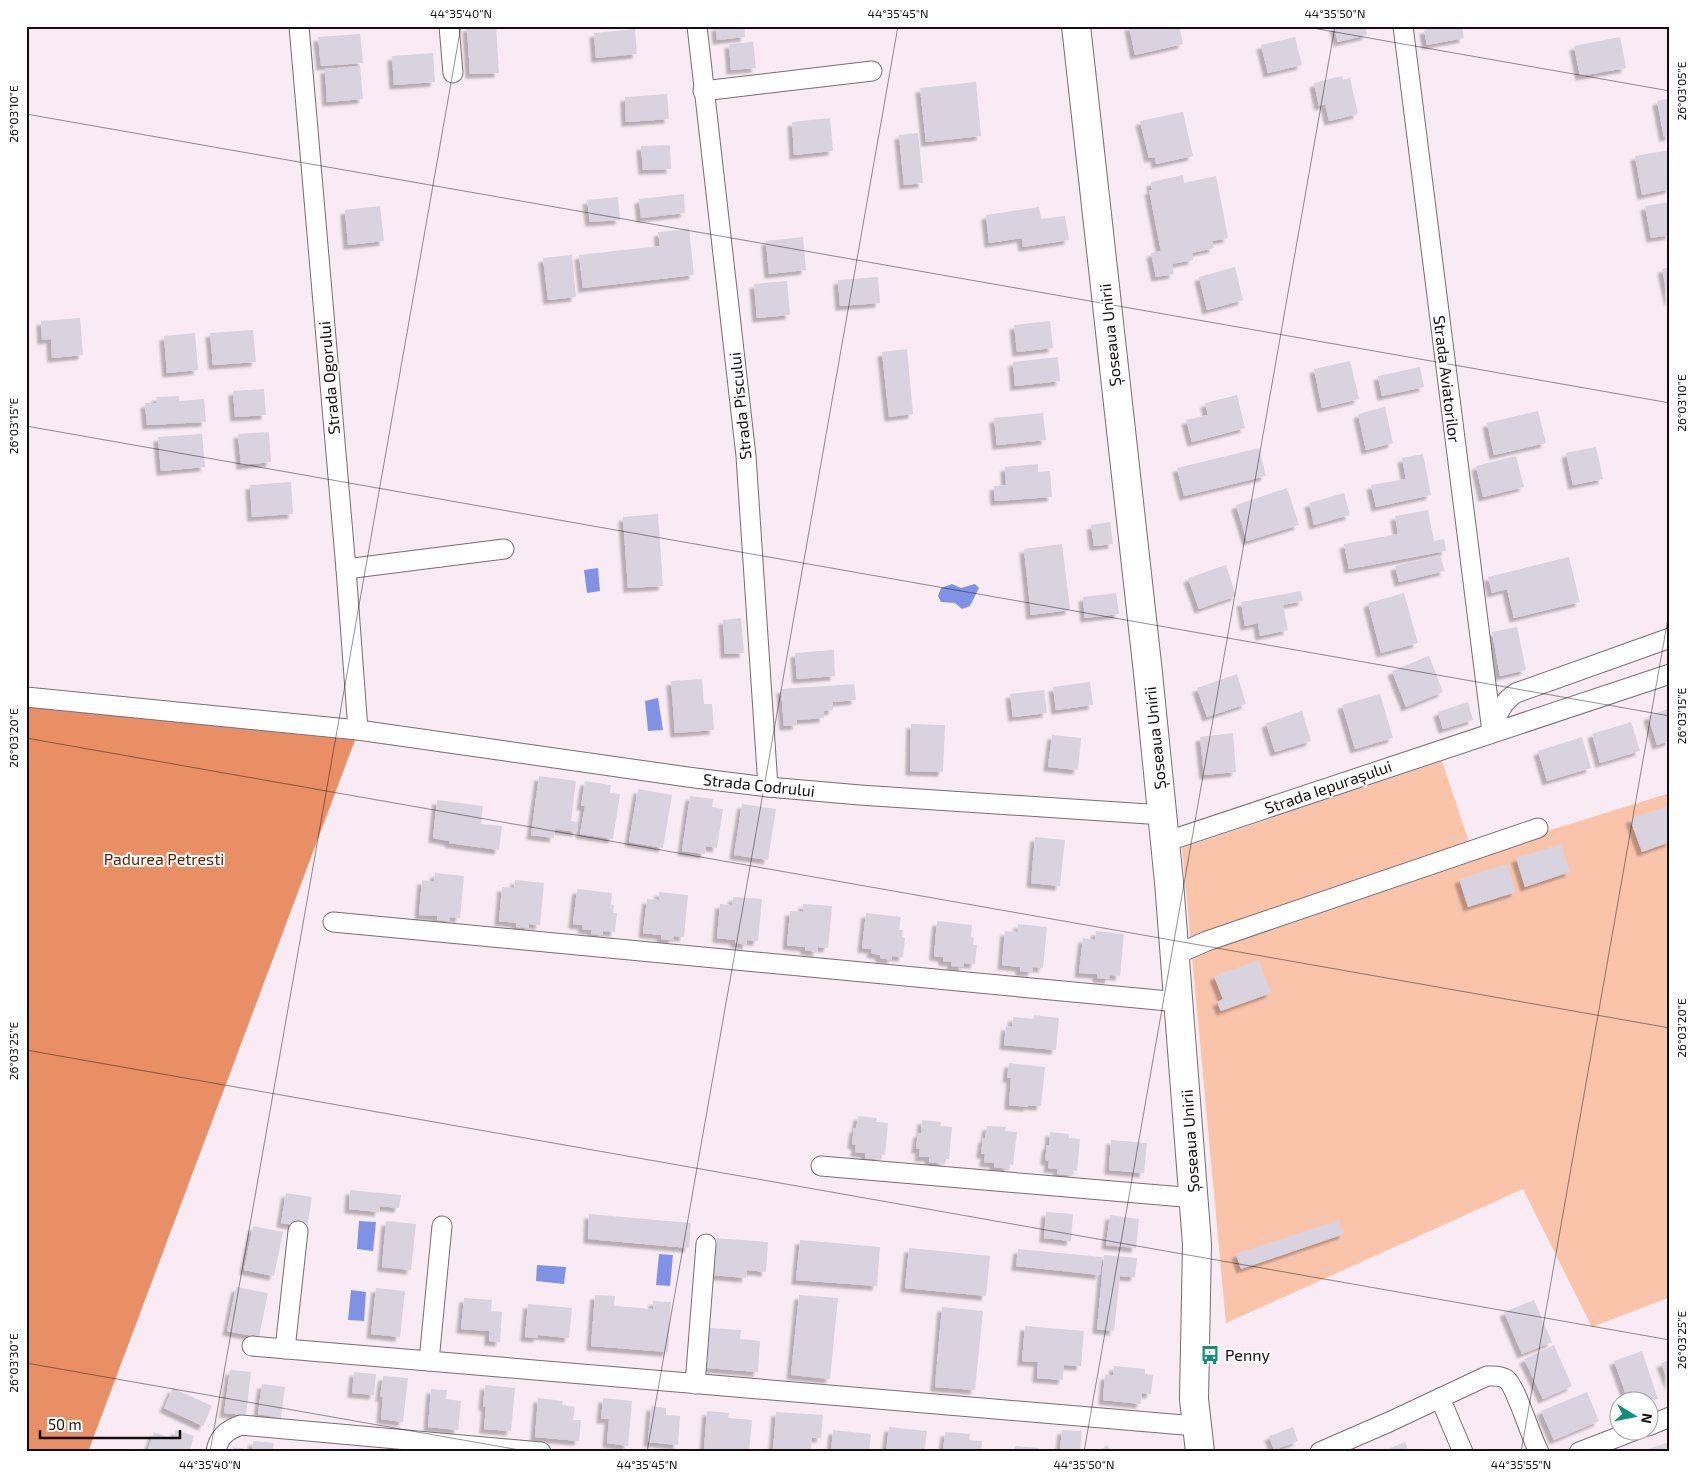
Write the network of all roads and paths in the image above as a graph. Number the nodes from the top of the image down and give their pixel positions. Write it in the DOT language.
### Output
graph roads {
  1 [pos="299,26"];
  2 [pos="450,26"];
  3 [pos="697,26"];
  4 [pos="1076,26"];
  5 [pos="1403,26"];
  6 [pos="872,71"];
  7 [pos="453,73"];
  8 [pos="704,91"];
  9 [pos="504,549"];
  10 [pos="346,569"];
  11 [pos="1670,638"];
  12 [pos="1670,674"];
  13 [pos="26,697"];
  14 [pos="358,730"];
  15 [pos="1492,732"];
  16 [pos="768,787"];
  17 [pos="1164,828"];
  18 [pos="1538,828"];
  19 [pos="333,922"];
  20 [pos="1175,955"];
  21 [pos="1179,1002"];
  22 [pos="821,1166"];
  23 [pos="1195,1198"];
  24 [pos="442,1226"];
  25 [pos="298,1231"];
  26 [pos="706,1244"];
  27 [pos="252,1346"];
  28 [pos="285,1349"];
  29 [pos="429,1361"];
  30 [pos="695,1384"];
  31 [pos="1440,1398"];
  32 [pos="1670,1418"];
  33 [pos="1658,1422"];
  34 [pos="1198,1439"];
  35 [pos="1610,1440"];
  36 [pos="216,1452"];
  37 [pos="541,1452"];
  38 [pos="1320,1452"];
  39 [pos="1463,1452"];
  40 [pos="1539,1452"];
  41 [pos="1579,1452"];
  1 -- 10 [label="street, Strada Ogorului"];
  2 -- 7 [label="street"];
  3 -- 8 [label="street, Strada Piscului"];
  4 -- 17 [label="main road, Șoseaua Unirii"];
  5 -- 15 [label="street, Strada Aviatorilor"];
  6 -- 8 [label="street"];
  8 -- 16 [label="street, Strada Piscului"];
  9 -- 10 [label="street"];
  10 -- 14 [label="street, Strada Ogorului"];
  11 -- 15 [label="street"];
  12 -- 15 [label="street, Strada Iepurașului"];
  13 -- 14 [label="street, Strada Codrului"];
  14 -- 16 [label="street, Strada Codrului"];
  15 -- 17 [label="street, Strada Iepurașului"];
  16 -- 17 [label="street, Strada Codrului"];
  17 -- 20 [label="main road, Șoseaua Unirii"];
  18 -- 20 [label="street"];
  19 -- 21 [label="street"];
  20 -- 21 [label="main road, Șoseaua Unirii"];
  21 -- 23 [label="main road, Șoseaua Unirii"];
  22 -- 23 [label="street"];
  23 -- 34 [label="main road, Șoseaua Unirii"];
  24 -- 29 [label="street"];
  25 -- 28 [label="street"];
  26 -- 30 [label="street"];
  27 -- 28 [label="street"];
  28 -- 29 [label="street"];
  29 -- 30 [label="street"];
  30 -- 34 [label="street"];
  31 -- 38 [label="street"];
  31 -- 39 [label="street"];
  31 -- 40 [label="street"];
  32 -- 33 [label="street"];
  35 -- 41 [label="street"];
  36 -- 37 [label="street"];
}
